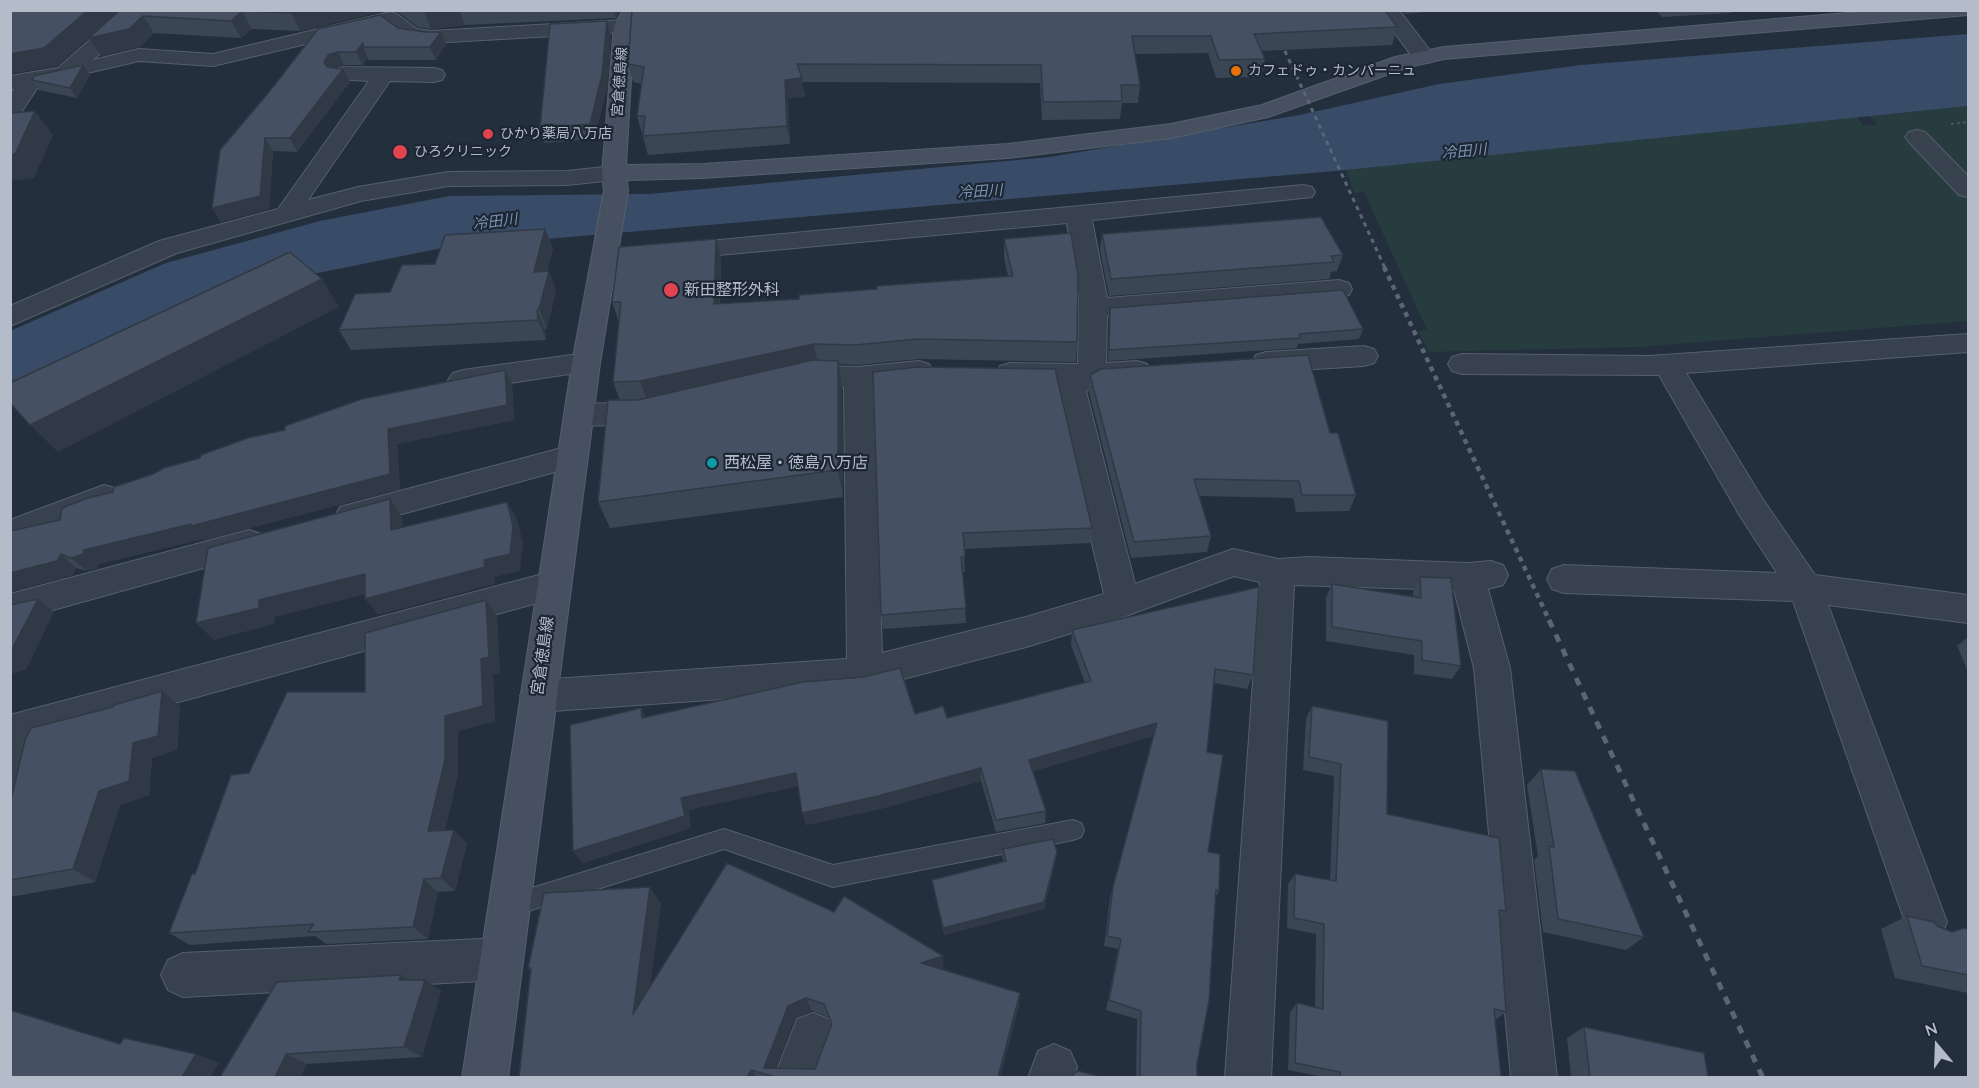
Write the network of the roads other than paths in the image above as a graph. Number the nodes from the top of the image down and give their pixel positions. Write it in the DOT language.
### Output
graph roads {
  1 [pos="137,10"];
  2 [pos="410,10"];
  3 [pos="1389,10"];
  4 [pos="1964,10"];
  5 [pos="1818,16"];
  6 [pos="390,18"];
  7 [pos="628,18"];
  8 [pos="1424,57"];
  9 [pos="65,73"];
  10 [pos="344,74"];
  11 [pos="434,75"];
  12 [pos="383,76"];
  13 [pos="21,81"];
  14 [pos="10,112"];
  15 [pos="1917,137"];
  16 [pos="615,182"];
  17 [pos="1968,190"];
  18 [pos="1303,192"];
  19 [pos="287,213"];
  20 [pos="1078,214"];
  21 [pos="623,250"];
  22 [pos="1339,289"];
  23 [pos="1092,308"];
  24 [pos="10,317"];
  25 [pos="1968,343"];
  26 [pos="1364,356"];
  27 [pos="586,363"];
  28 [pos="1246,364"];
  29 [pos="1462,364"];
  30 [pos="1668,365"];
  31 [pos="1163,369"];
  32 [pos="942,372"];
  33 [pos="988,372"];
  34 [pos="1092,374"];
  35 [pos="858,377"];
  36 [pos="432,387"];
  37 [pos="765,388"];
  38 [pos="679,407"];
  39 [pos="579,415"];
  40 [pos="573,456"];
  41 [pos="132,485"];
  42 [pos="320,524"];
  43 [pos="10,534"];
  44 [pos="274,537"];
  45 [pos="1278,573"];
  46 [pos="1564,579"];
  47 [pos="554,585"];
  48 [pos="1806,588"];
  49 [pos="1123,603"];
  50 [pos="10,608"];
  51 [pos="1968,609"];
  52 [pos="865,673"];
  53 [pos="538,696"];
  54 [pos="25,729"];
  55 [pos="10,785"];
  56 [pos="1073,830"];
  57 [pos="508,906"];
  58 [pos="1926,922"];
  59 [pos="502,959"];
  60 [pos="183,975"];
  61 [pos="813,1035"];
  62 [pos="485,1077"];
  63 [pos="797,1077"];
  64 [pos="1248,1077"];
  65 [pos="1534,1077"];
  1 -- 9 [label="street"];
  2 -- 6 [label="street"];
  3 -- 8 [label="street"];
  4 -- 5 [label="street"];
  5 -- 8 [label="street"];
  6 -- 7 [label="street"];
  6 -- 9 [label="street"];
  7 -- 16 [label="street, 宮倉徳島線"];
  8 -- 16 [label="street"];
  9 -- 13 [label="street"];
  10 -- 12 [label="street"];
  11 -- 12 [label="street"];
  12 -- 19 [label="street"];
  13 -- 14 [label="street"];
  15 -- 17 [label="street"];
  16 -- 19 [label="street"];
  16 -- 21 [label="street, 宮倉徳島線"];
  18 -- 20 [label="street"];
  19 -- 24 [label="street"];
  20 -- 21 [label="street"];
  20 -- 23 [label="street"];
  21 -- 27 [label="street, 宮倉徳島線"];
  22 -- 23 [label="street"];
  23 -- 34 [label="street"];
  25 -- 30 [label="street"];
  26 -- 28 [label="street"];
  27 -- 36 [label="street"];
  27 -- 39 [label="street, 宮倉徳島線"];
  29 -- 30 [label="street"];
  30 -- 48 [label="street"];
  31 -- 34 [label="street"];
  32 -- 35 [label="street"];
  33 -- 34 [label="street"];
  34 -- 49 [label="street"];
  35 -- 37 [label="street"];
  35 -- 52 [label="street"];
  38 -- 39 [label="street"];
  39 -- 40 [label="street, 宮倉徳島線"];
  40 -- 42 [label="street"];
  40 -- 47 [label="street, 宮倉徳島線"];
  41 -- 43 [label="street"];
  44 -- 50 [label="street"];
  45 -- 49 [label="street"];
  45 -- 64 [label="street"];
  45 -- 65 [label="street"];
  46 -- 48 [label="street"];
  47 -- 53 [label="street, 宮倉徳島線"];
  47 -- 54 [label="street"];
  48 -- 51 [label="street"];
  48 -- 58 [label="street"];
  49 -- 52 [label="street"];
  52 -- 53 [label="street"];
  53 -- 57 [label="street, 宮倉徳島線"];
  54 -- 55 [label="street"];
  56 -- 57 [label="lane"];
  57 -- 59 [label="street, 宮倉徳島線"];
  59 -- 60 [label="street"];
  59 -- 62 [label="street, 宮倉徳島線"];
  61 -- 63 [label="street"];
}
